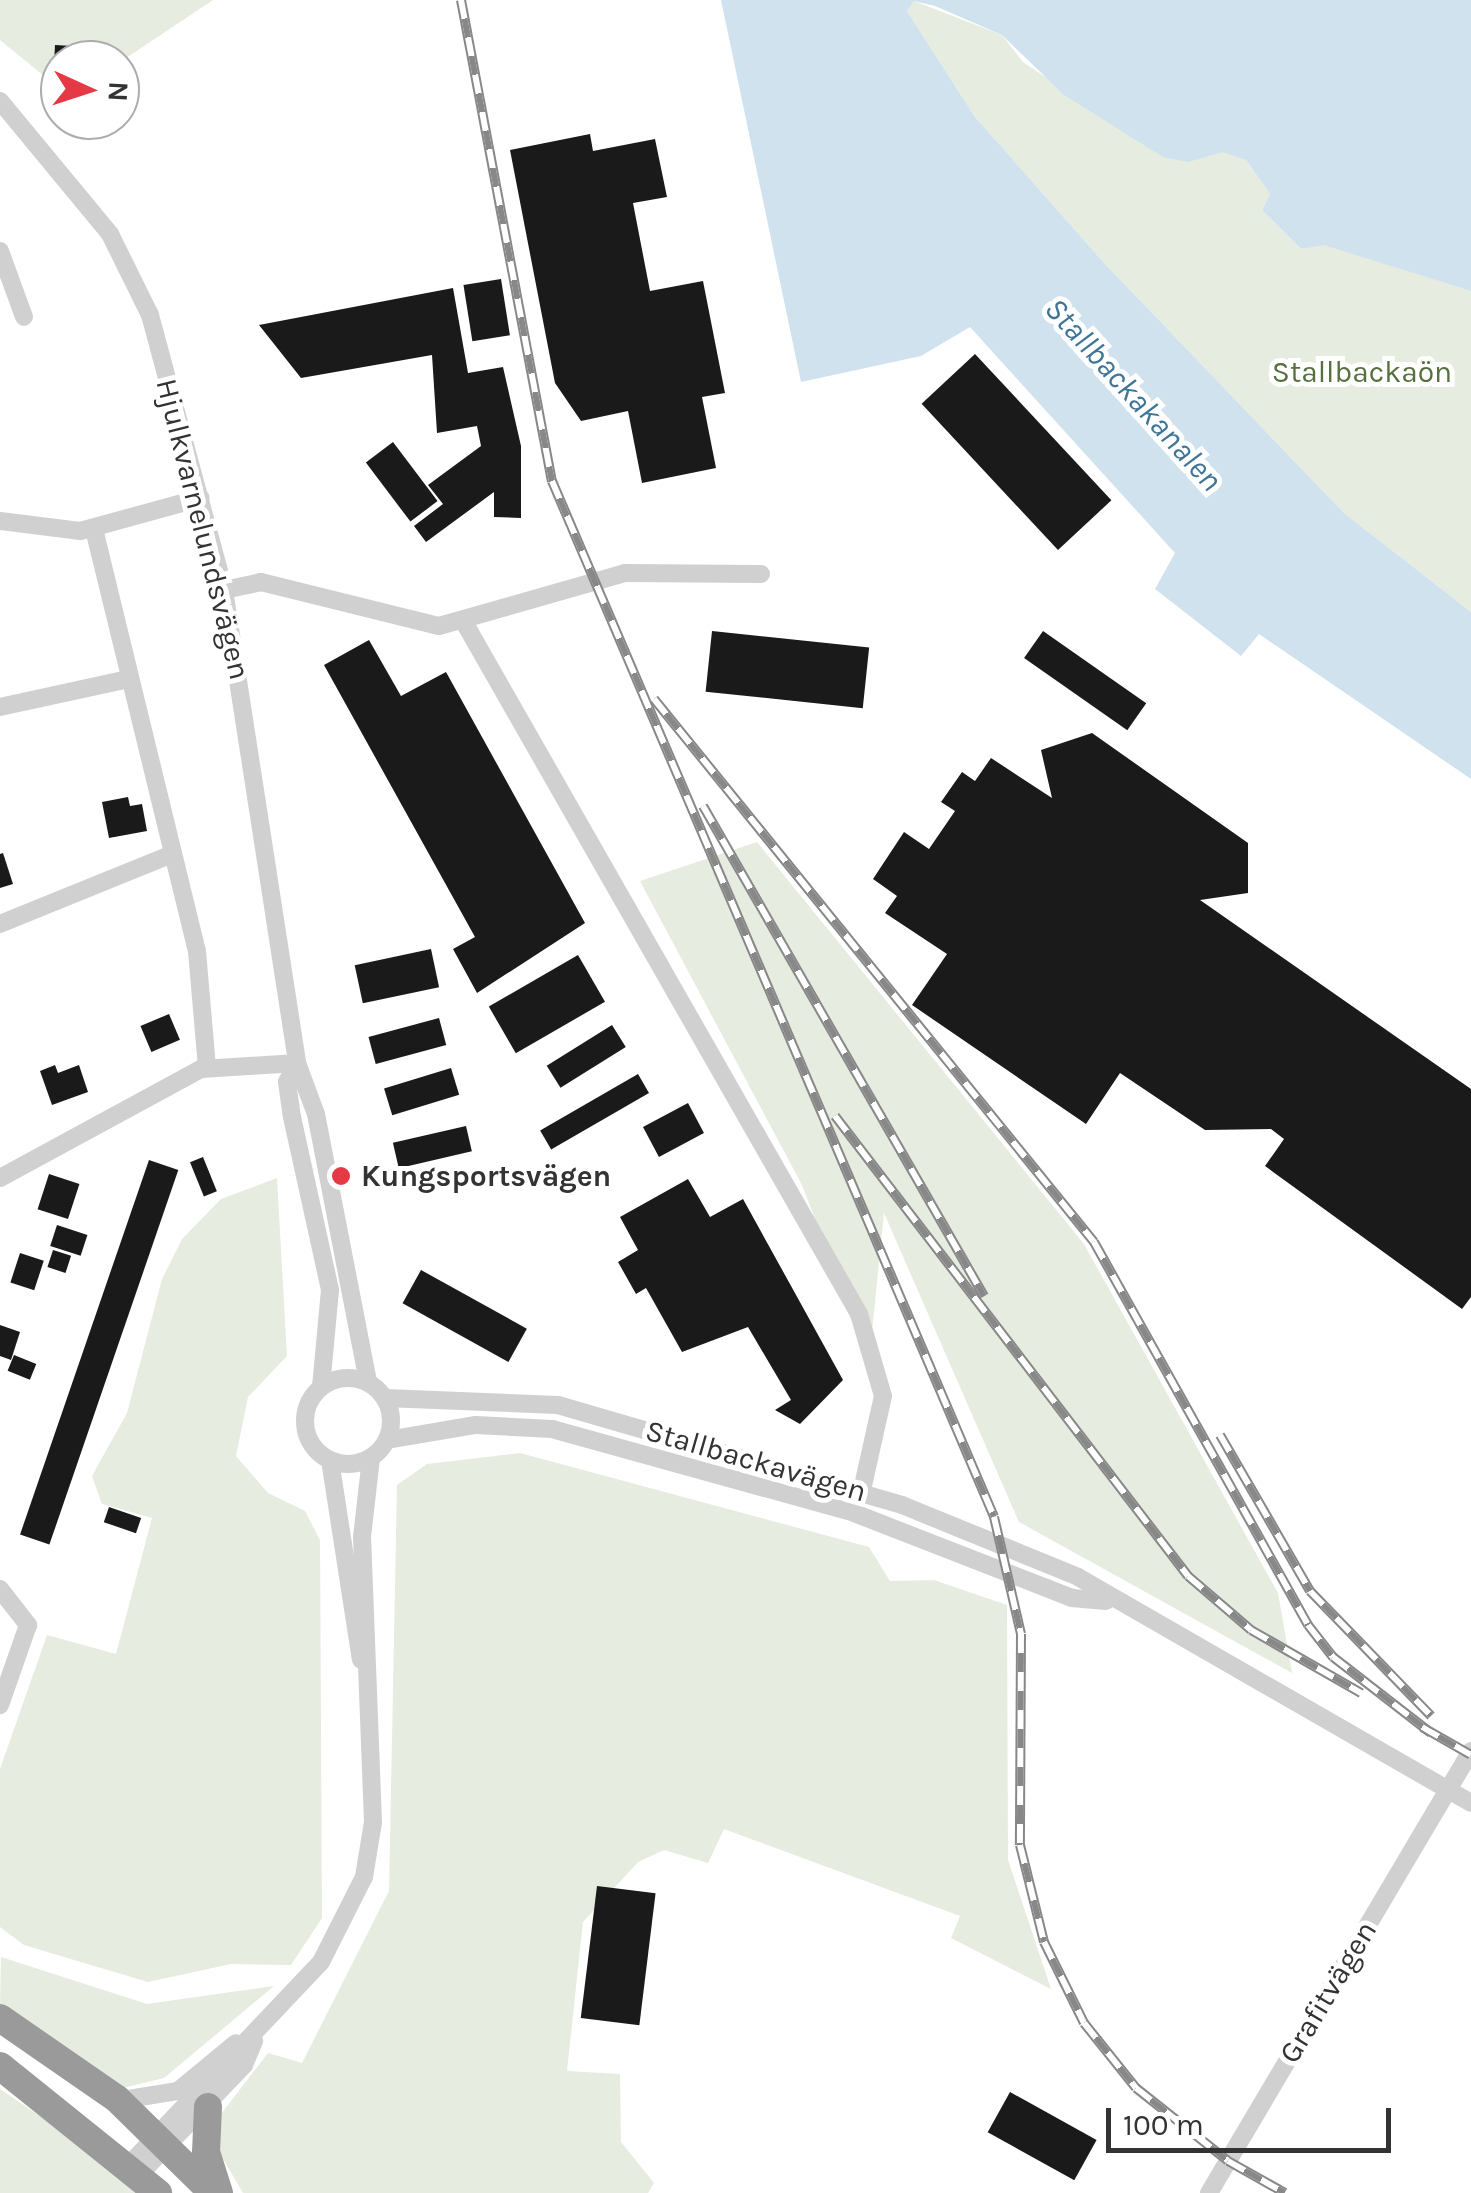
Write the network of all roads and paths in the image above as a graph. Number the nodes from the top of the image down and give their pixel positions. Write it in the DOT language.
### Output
graph roads {
  1 [pos="0,101"];
  2 [pos="0,252"];
  3 [pos="24,317"];
  4 [pos="200,498"];
  5 [pos="0,521"];
  6 [pos="94,529"];
  7 [pos="761,574"];
  8 [pos="224,590"];
  9 [pos="464,622"];
  10 [pos="128,679"];
  11 [pos="0,707"];
  12 [pos="172,854"];
  13 [pos="0,924"];
  14 [pos="297,1063"];
  15 [pos="207,1067"];
  16 [pos="0,1178"];
  17 [pos="368,1382"];
  18 [pos="322,1387"];
  19 [pos="385,1398"];
  20 [pos="387,1440"];
  21 [pos="371,1458"];
  22 [pos="330,1460"];
  23 [pos="862,1490"];
  24 [pos="0,1589"];
  25 [pos="1106,1601"];
  26 [pos="363,1665"];
  27 [pos="0,1704"];
  28 [pos="1471,1751"];
  29 [pos="1448,1792"];
  30 [pos="1471,1803"];
  31 [pos="0,2018"];
  32 [pos="258,2032"];
  33 [pos="0,2066"];
  34 [pos="117,2099"];
  35 [pos="208,2107"];
  36 [pos="164,2141"];
  37 [pos="142,2178"];
  38 [pos="216,2193"];
  39 [pos="1210,2193"];
  1 -- 4 [label="street, Hjulkvarnelundsvägen"];
  2 -- 3 [label="street"];
  4 -- 6 [label="street"];
  4 -- 8 [label="street, Hjulkvarnelundsvägen"];
  5 -- 6 [label="street"];
  6 -- 10 [label="street"];
  7 -- 9 [label="street"];
  8 -- 9 [label="street"];
  8 -- 14 [label="street, Hjulkvarnelundsvägen"];
  9 -- 23 [label="street"];
  10 -- 11 [label="street"];
  10 -- 12 [label="street"];
  12 -- 13 [label="street"];
  12 -- 15 [label="street"];
  14 -- 15 [label="street"];
  14 -- 17 [label="street, Hjulkvarnelundsvägen"];
  14 -- 18 [label="street, Hjulkvarnelundsvägen"];
  15 -- 16 [label="street"];
  17 -- 18 [label="street"];
  17 -- 19 [label="street"];
  18 -- 22 [label="street"];
  19 -- 20 [label="street"];
  19 -- 23 [label="street, Stallbackavägen"];
  20 -- 21 [label="street"];
  20 -- 25 [label="street, Stallbackavägen"];
  21 -- 22 [label="street"];
  21 -- 26 [label="street"];
  22 -- 26 [label="street"];
  23 -- 25 [label="street, Stallbackavägen"];
  24 -- 27 [label="street"];
  25 -- 29 [label="street, Stallbackavägen"];
  26 -- 32 [label="street"];
  28 -- 29 [label="street, Grafitvägen"];
  29 -- 30 [label="street, Stallbackavägen"];
  29 -- 39 [label="street, Grafitvägen"];
  31 -- 34 [label="highway"];
  32 -- 34 [label="street"];
  32 -- 35 [label="street"];
  32 -- 36 [label="street"];
  33 -- 37 [label="highway"];
  34 -- 36 [label="highway"];
  35 -- 36 [label="street"];
  35 -- 38 [label="highway"];
  36 -- 37 [label="street"];
  36 -- 38 [label="highway"];
}
